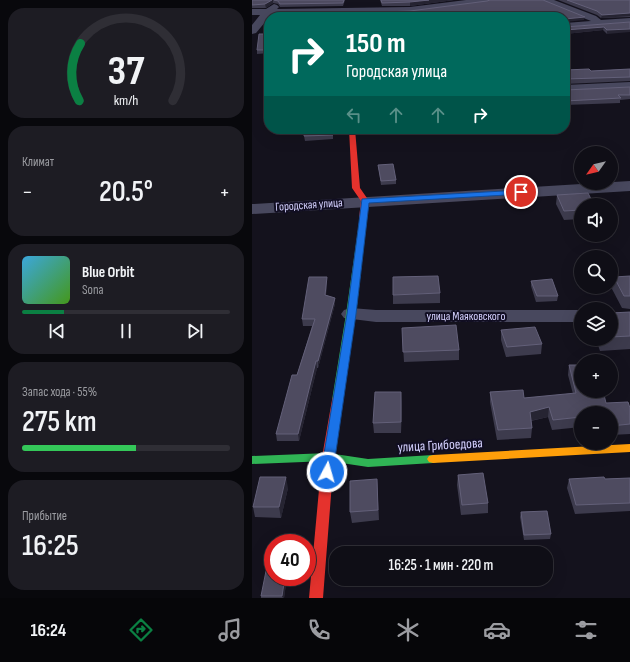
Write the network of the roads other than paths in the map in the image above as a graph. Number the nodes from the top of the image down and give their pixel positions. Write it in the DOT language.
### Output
graph roads {
  1 [pos="281,0"];
  2 [pos="438,0"];
  3 [pos="487,0"];
  4 [pos="546,0"];
  5 [pos="448,6"];
  6 [pos="424,9"];
  7 [pos="252,12"];
  8 [pos="269,12"];
  9 [pos="383,12"];
  10 [pos="427,12"];
  11 [pos="264,16"];
  12 [pos="630,21"];
  13 [pos="598,23"];
  14 [pos="570,26"];
  15 [pos="252,31"];
  16 [pos="630,86"];
  17 [pos="570,89"];
  18 [pos="352,134"];
  19 [pos="630,186"];
  20 [pos="365,201"];
  21 [pos="252,209"];
  22 [pos="352,314"];
  23 [pos="574,316"];
  24 [pos="630,448"];
  25 [pos="328,457"];
  26 [pos="252,460"];
  27 [pos="316,598"];
  1 -- 8 [label="street"];
  2 -- 5 [label="street"];
  3 -- 5 [label="street"];
  4 -- 13 [label="street"];
  5 -- 6 [label="street"];
  6 -- 9 [label="street"];
  6 -- 10 [label="street"];
  7 -- 8 [label="street"];
  11 -- 15 [label="street"];
  12 -- 13 [label="street"];
  13 -- 14 [label="street"];
  16 -- 17 [label="street"];
  18 -- 20 [label="street"];
  19 -- 20 [label="street, Городская улица"];
  20 -- 21 [label="street, Городская улица"];
  20 -- 22 [label="street"];
  22 -- 23 [label="street, улица Маяковского"];
  22 -- 25 [label="street"];
  24 -- 25 [label="street, улица Грибоедова"];
  25 -- 26 [label="street, улица Грибоедова"];
  25 -- 27 [label="street"];
}
